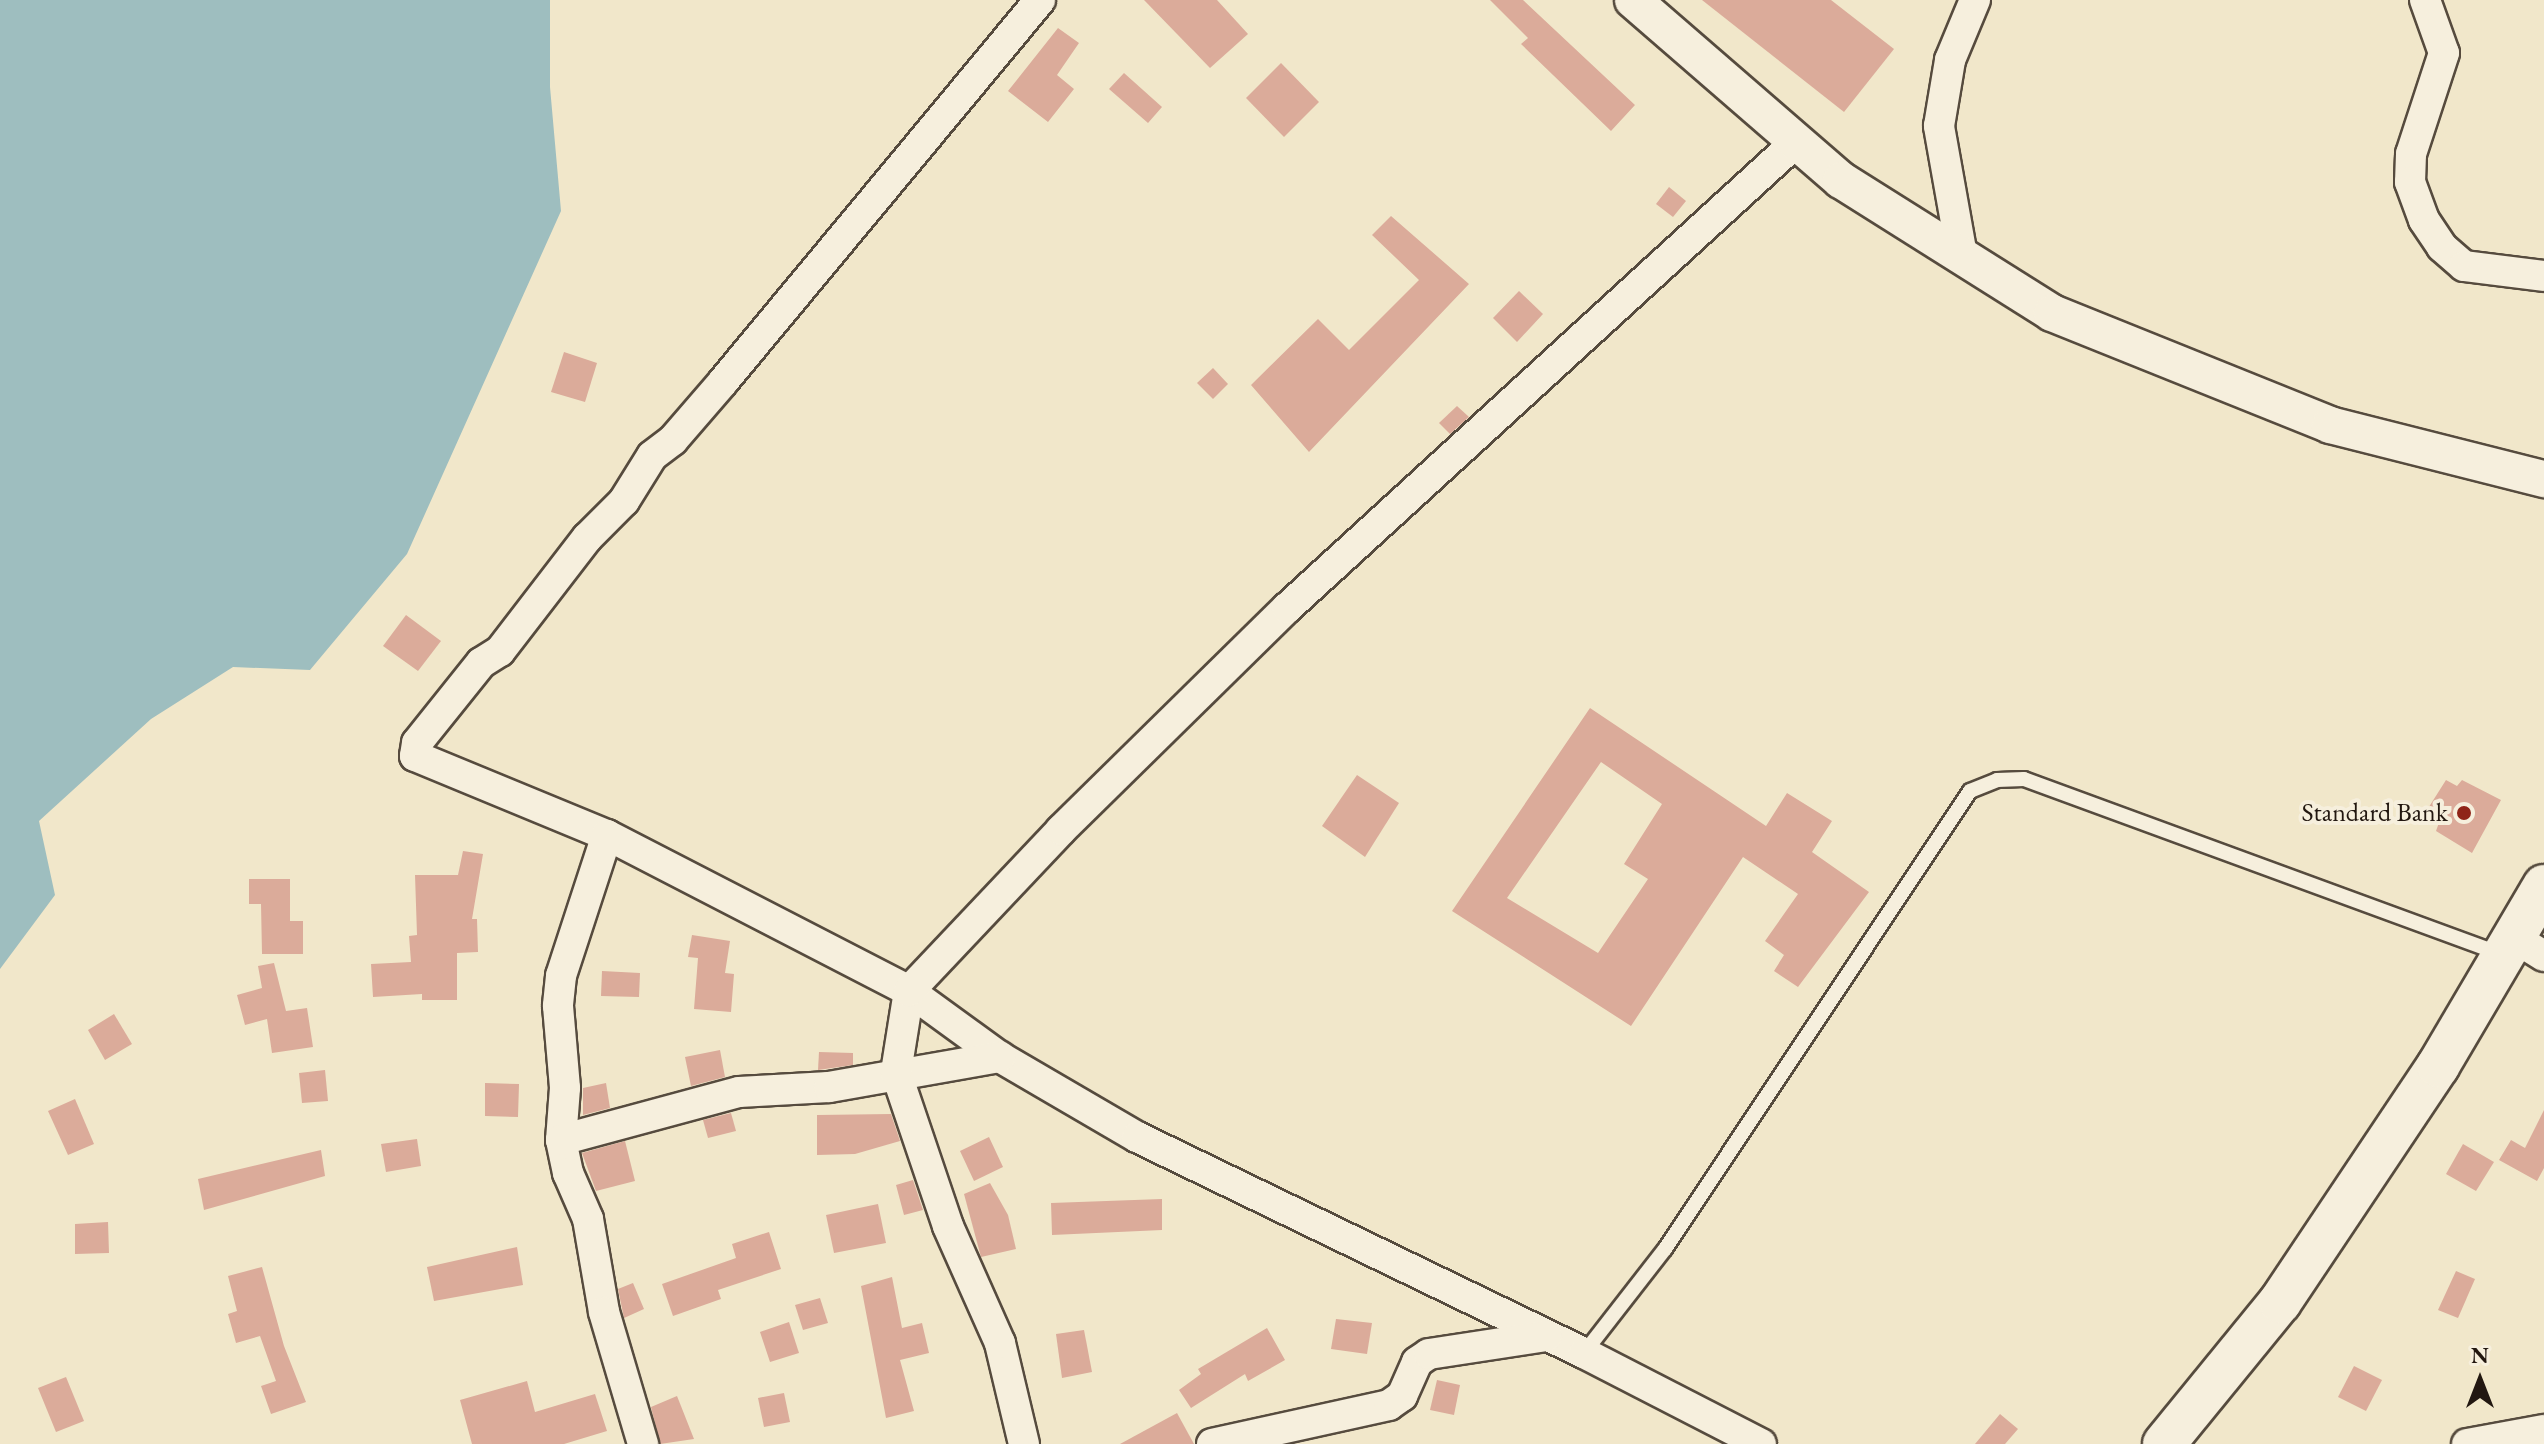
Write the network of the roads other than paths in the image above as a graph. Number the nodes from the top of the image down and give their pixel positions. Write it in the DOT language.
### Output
graph roads {
  1 [pos="1040,0"];
  2 [pos="1633,0"];
  3 [pos="1975,0"];
  4 [pos="2425,0"];
  5 [pos="1795,143"];
  6 [pos="1961,250"];
  7 [pos="2544,276"];
  8 [pos="2544,479"];
  9 [pos="607,835"];
  10 [pos="2544,886"];
  11 [pos="2521,950"];
  12 [pos="909,991"];
  13 [pos="1000,1057"];
  14 [pos="896,1072"];
  15 [pos="561,1140"];
  16 [pos="1547,1336"];
  17 [pos="1584,1353"];
  18 [pos="2544,1430"];
  19 [pos="641,1443"];
  20 [pos="1024,1444"];
  21 [pos="1212,1444"];
  22 [pos="1761,1444"];
  23 [pos="2164,1444"];
  24 [pos="2467,1444"];
  1 -- 9 [label="street"];
  2 -- 5 [label="street"];
  3 -- 6 [label="street"];
  4 -- 7 [label="street"];
  5 -- 6 [label="street"];
  5 -- 12 [label="street"];
  6 -- 8 [label="street"];
  9 -- 12 [label="street"];
  9 -- 15 [label="street"];
  10 -- 11 [label="main road"];
  11 -- 17 [label="lane"];
  11 -- 23 [label="main road"];
  12 -- 13 [label="street"];
  12 -- 14 [label="street"];
  13 -- 14 [label="street"];
  13 -- 16 [label="street"];
  14 -- 15 [label="street"];
  14 -- 20 [label="street"];
  15 -- 19 [label="street"];
  16 -- 17 [label="street"];
  16 -- 21 [label="street"];
  17 -- 22 [label="street"];
  18 -- 24 [label="street"];
}
